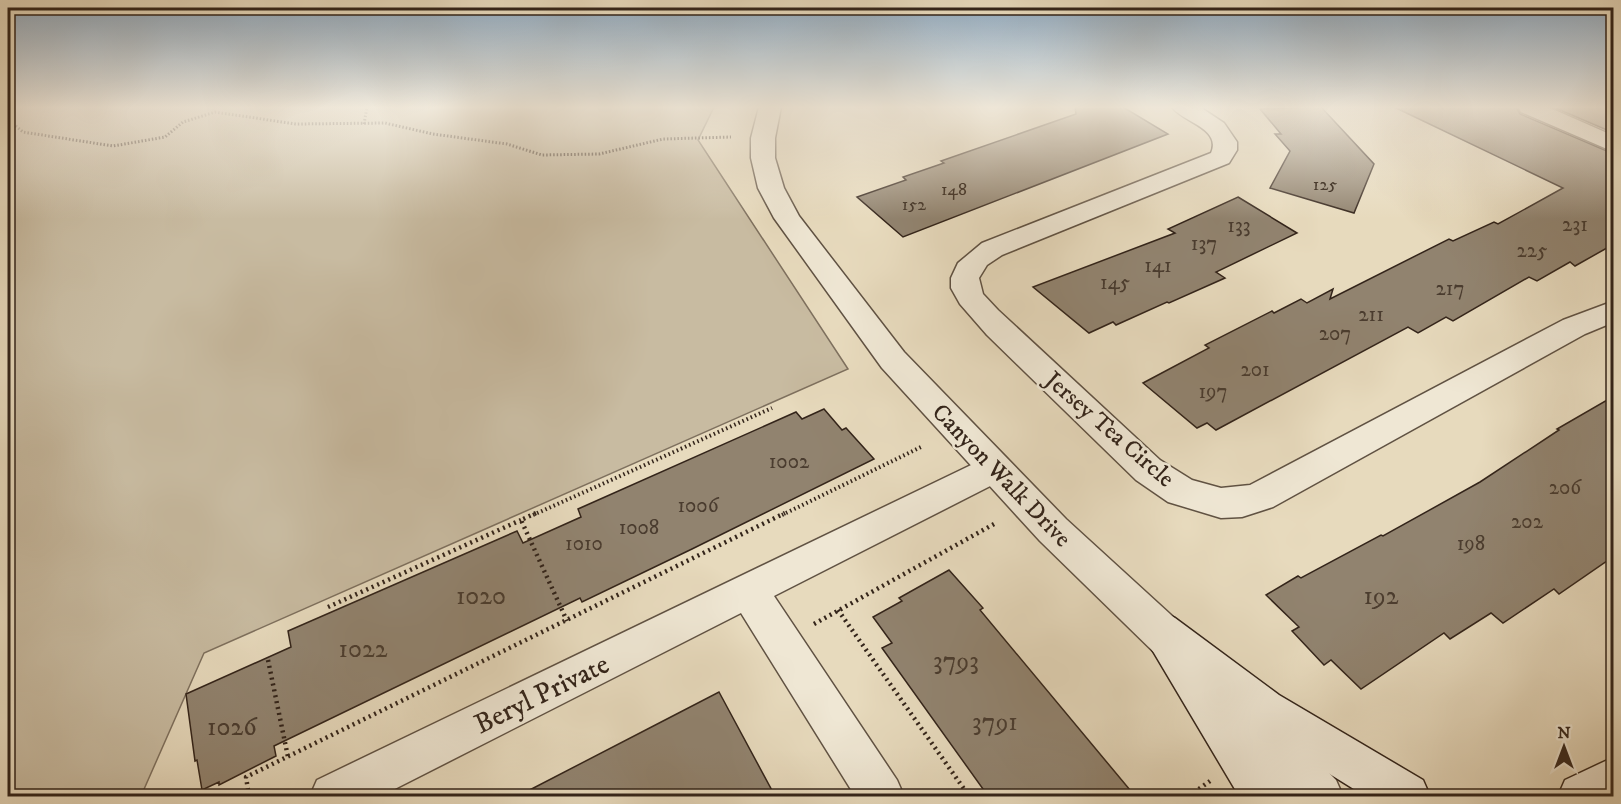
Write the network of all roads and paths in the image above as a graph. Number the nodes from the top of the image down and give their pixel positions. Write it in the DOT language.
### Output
graph roads {
  1 [pos="104,145"];
  2 [pos="131,145"];
  3 [pos="509,145"];
  4 [pos="639,145"];
  5 [pos="763,145"];
  6 [pos="1227,145"];
  7 [pos="1614,311"];
  8 [pos="772,408"];
  9 [pos="923,446"];
  10 [pos="994,468"];
  11 [pos="521,520"];
  12 [pos="994,524"];
  13 [pos="748,590"];
  14 [pos="328,607"];
  15 [pos="838,610"];
  16 [pos="567,621"];
  17 [pos="1161,631"];
  18 [pos="782,642"];
  19 [pos="268,660"];
  20 [pos="288,757"];
  21 [pos="1214,778"];
  22 [pos="1614,780"];
  23 [pos="249,796"];
  24 [pos="333,796"];
  25 [pos="880,796"];
  26 [pos="969,796"];
  27 [pos="1188,796"];
  28 [pos="1265,796"];
  29 [pos="1320,796"];
  30 [pos="1407,796"];
  31 [pos="1581,796"];
  1 -- 2 [label="path"];
  3 -- 4 [label="path"];
  5 -- 10 [label="street, Canyon Walk Drive"];
  6 -- 7 [label="street, Jersey Tea Circle"];
  8 -- 11 [label="path"];
  9 -- 16 [label="path"];
  10 -- 13 [label="street, Beryl Private"];
  10 -- 17 [label="street, Canyon Walk Drive"];
  11 -- 14 [label="path"];
  11 -- 16 [label="path"];
  12 -- 15 [label="path"];
  13 -- 18 [label="street"];
  13 -- 24 [label="street, Beryl Private"];
  15 -- 18 [label="path"];
  15 -- 26 [label="path"];
  16 -- 20 [label="path"];
  17 -- 28 [label="street"];
  17 -- 29 [label="street, Canyon Walk Drive"];
  17 -- 30 [label="street"];
  18 -- 25 [label="street"];
  19 -- 20 [label="path"];
  20 -- 23 [label="path"];
  21 -- 27 [label="path"];
  22 -- 31 [label="street"];
}
